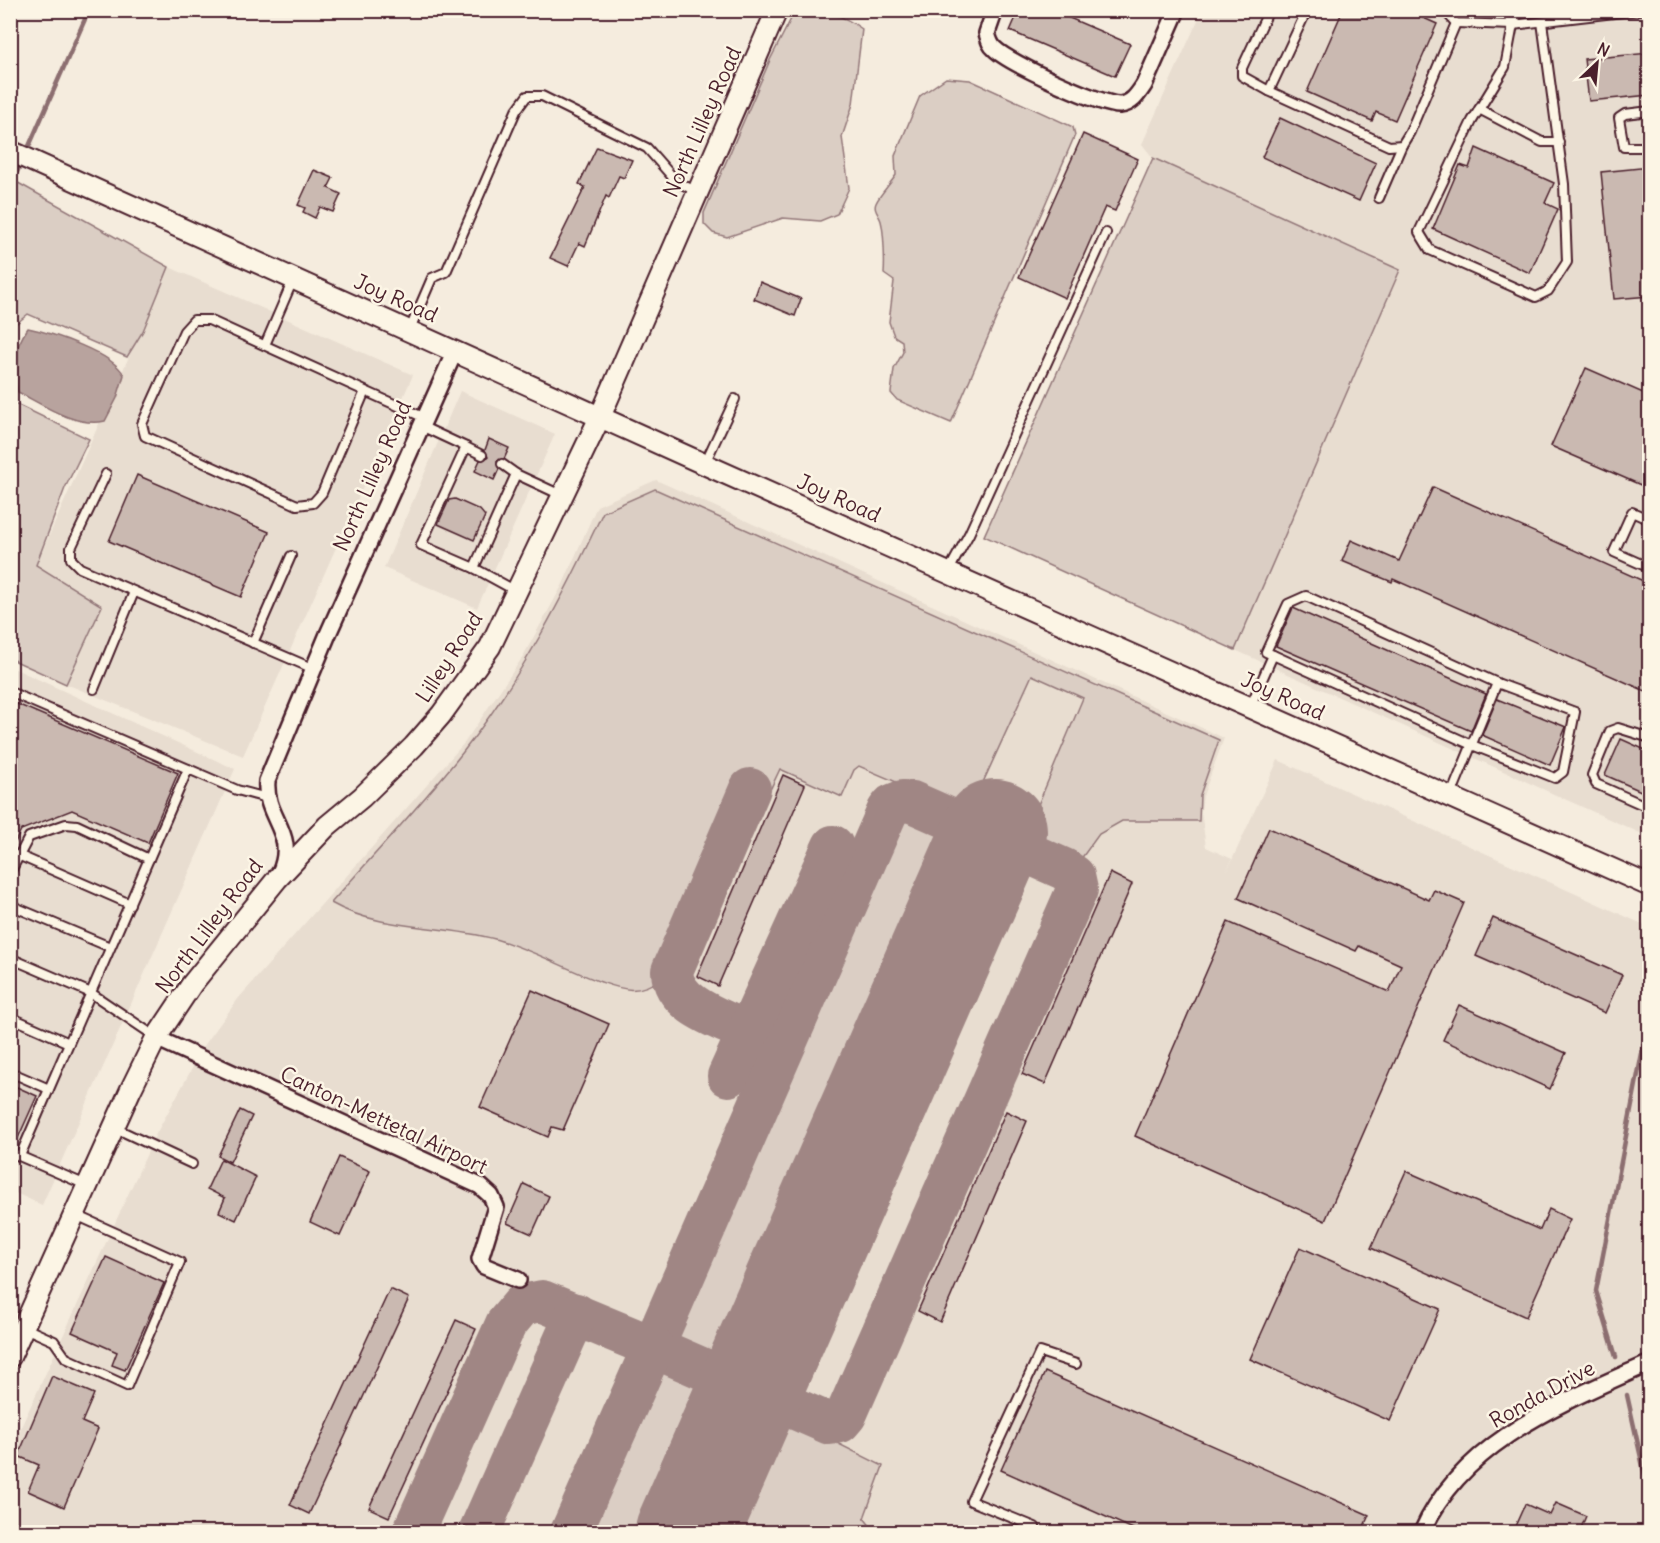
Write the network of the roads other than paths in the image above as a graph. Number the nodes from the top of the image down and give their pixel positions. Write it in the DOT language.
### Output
graph roads {
  1 [pos="777,10"];
  2 [pos="994,10"];
  3 [pos="1177,10"];
  4 [pos="1269,10"];
  5 [pos="1306,10"];
  6 [pos="1444,10"];
  7 [pos="1506,10"];
  8 [pos="1519,10"];
  9 [pos="1640,10"];
  10 [pos="1542,22"];
  11 [pos="1456,23"];
  12 [pos="1513,25"];
  13 [pos="1269,91"];
  14 [pos="1479,109"];
  15 [pos="1650,111"];
  16 [pos="1559,142"];
  17 [pos="1402,145"];
  18 [pos="1650,147"];
  19 [pos="21,156"];
  20 [pos="697,192"];
  21 [pos="1379,198"];
  22 [pos="1106,233"];
  23 [pos="293,279"];
  24 [pos="410,330"];
  25 [pos="265,345"];
  26 [pos="455,351"];
  27 [pos="366,391"];
  28 [pos="735,399"];
  29 [pos="600,417"];
  30 [pos="423,422"];
  31 [pos="466,447"];
  32 [pos="482,454"];
  33 [pos="502,464"];
  34 [pos="704,464"];
  35 [pos="106,474"];
  36 [pos="516,474"];
  37 [pos="561,495"];
  38 [pos="1650,520"];
  39 [pos="291,556"];
  40 [pos="474,568"];
  41 [pos="1650,568"];
  42 [pos="948,573"];
  43 [pos="134,592"];
  44 [pos="517,592"];
  45 [pos="254,643"];
  46 [pos="1273,655"];
  47 [pos="314,669"];
  48 [pos="1497,682"];
  49 [pos="94,689"];
  50 [pos="10,692"];
  51 [pos="1250,708"];
  52 [pos="1650,738"];
  53 [pos="1472,745"];
  54 [pos="188,768"];
  55 [pos="1450,796"];
  56 [pos="267,798"];
  57 [pos="1650,808"];
  58 [pos="18,855"];
  59 [pos="149,859"];
  60 [pos="10,873"];
  61 [pos="278,879"];
  62 [pos="1650,886"];
  63 [pos="130,904"];
  64 [pos="10,905"];
  65 [pos="111,947"];
  66 [pos="10,958"];
  67 [pos="91,993"];
  68 [pos="10,1017"];
  69 [pos="156,1038"];
  70 [pos="69,1043"];
  71 [pos="10,1072"];
  72 [pos="49,1089"];
  73 [pos="113,1128"];
  74 [pos="10,1152"];
  75 [pos="20,1156"];
  76 [pos="192,1164"];
  77 [pos="87,1185"];
  78 [pos="74,1214"];
  79 [pos="518,1280"];
  80 [pos="24,1328"];
  81 [pos="10,1357"];
  82 [pos="1650,1363"];
  83 [pos="1076,1364"];
  84 [pos="1035,1527"];
  85 [pos="1422,1533"];
  1 -- 20 [label="street, North Lilley Road"];
  2 -- 3 [label="street"];
  4 -- 13 [label="lane"];
  5 -- 13 [label="lane"];
  6 -- 11 [label="lane"];
  7 -- 12 [label="lane"];
  8 -- 12 [label="lane"];
  9 -- 10 [label="lane"];
  10 -- 12 [label="lane"];
  10 -- 16 [label="lane"];
  11 -- 12 [label="lane"];
  11 -- 17 [label="lane"];
  12 -- 14 [label="lane"];
  13 -- 17 [label="lane"];
  14 -- 16 [label="lane"];
  14 -- 16 [label="lane"];
  15 -- 18 [label="lane"];
  17 -- 21 [label="lane"];
  19 -- 23 [label="street, Joy Road"];
  20 -- 24 [label="lane"];
  20 -- 29 [label="street, North Lilley Road"];
  22 -- 42 [label="lane"];
  23 -- 24 [label="street, Joy Road"];
  23 -- 25 [label="lane"];
  24 -- 26 [label="street, Joy Road"];
  25 -- 27 [label="lane"];
  25 -- 27 [label="lane"];
  26 -- 29 [label="street, Joy Road"];
  26 -- 30 [label="street, North Lilley Road"];
  27 -- 30 [label="lane"];
  28 -- 34 [label="lane"];
  29 -- 34 [label="street, Joy Road"];
  29 -- 37 [label="street, Lilley Road"];
  30 -- 31 [label="lane"];
  30 -- 47 [label="street, North Lilley Road"];
  31 -- 32 [label="lane"];
  31 -- 40 [label="lane"];
  33 -- 36 [label="lane"];
  34 -- 42 [label="street, Joy Road"];
  35 -- 43 [label="lane"];
  36 -- 37 [label="lane"];
  36 -- 40 [label="lane"];
  37 -- 44 [label="street, Lilley Road"];
  38 -- 41 [label="lane"];
  39 -- 45 [label="lane"];
  40 -- 44 [label="lane"];
  42 -- 51 [label="street, Joy Road"];
  43 -- 45 [label="lane"];
  43 -- 49 [label="lane"];
  44 -- 61 [label="street, Lilley Road"];
  45 -- 47 [label="lane"];
  46 -- 48 [label="lane"];
  46 -- 51 [label="lane"];
  46 -- 53 [label="lane"];
  47 -- 56 [label="street, North Lilley Road"];
  48 -- 53 [label="lane"];
  48 -- 53 [label="lane"];
  50 -- 54 [label="lane"];
  51 -- 55 [label="street, Joy Road"];
  52 -- 57 [label="lane"];
  53 -- 55 [label="lane"];
  54 -- 56 [label="lane"];
  54 -- 59 [label="lane"];
  55 -- 62 [label="street, Joy Road"];
  56 -- 61 [label="street, North Lilley Road"];
  58 -- 59 [label="lane"];
  58 -- 60 [label="lane"];
  58 -- 63 [label="lane"];
  59 -- 63 [label="lane"];
  61 -- 69 [label="street, North Lilley Road"];
  63 -- 65 [label="lane"];
  64 -- 65 [label="lane"];
  65 -- 67 [label="lane"];
  66 -- 67 [label="lane"];
  67 -- 69 [label="lane"];
  67 -- 70 [label="lane"];
  68 -- 70 [label="lane"];
  69 -- 73 [label="street, North Lilley Road"];
  69 -- 79 [label="street, Canton-Mettetal Airport"];
  70 -- 72 [label="lane"];
  71 -- 72 [label="lane"];
  72 -- 75 [label="lane"];
  73 -- 76 [label="lane"];
  73 -- 77 [label="street, North Lilley Road"];
  74 -- 75 [label="lane"];
  75 -- 77 [label="lane"];
  77 -- 78 [label="street, North Lilley Road"];
  78 -- 80 [label="street, North Lilley Road"];
  78 -- 80 [label="lane"];
  80 -- 81 [label="street, North Lilley Road"];
  82 -- 85 [label="street, Ronda Drive"];
  83 -- 84 [label="lane"];
}
